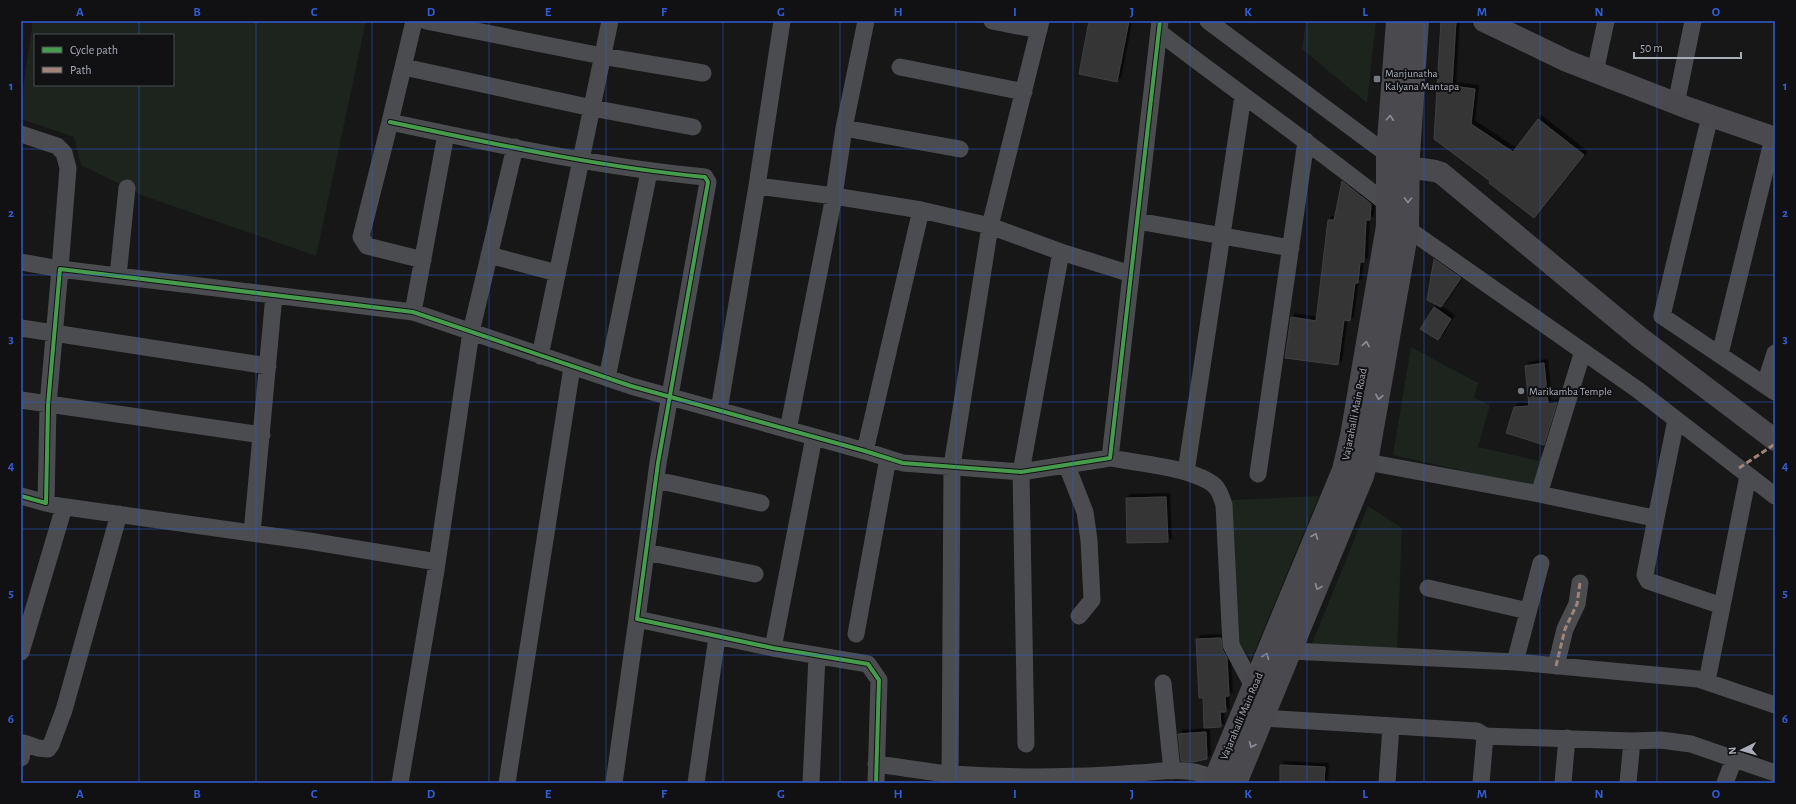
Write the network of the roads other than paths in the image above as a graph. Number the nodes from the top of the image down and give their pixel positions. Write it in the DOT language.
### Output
graph roads {
  1 [pos="414,21"];
  2 [pos="426,21"];
  3 [pos="610,21"];
  4 [pos="782,21"];
  5 [pos="866,21"];
  6 [pos="992,21"];
  7 [pos="1208,21"];
  8 [pos="1397,21"];
  9 [pos="1418,21"];
  10 [pos="1484,21"];
  11 [pos="1606,21"];
  12 [pos="1693,21"];
  13 [pos="1040,25"];
  14 [pos="1160,26"];
  15 [pos="1515,28"];
  16 [pos="602,56"];
  17 [pos="404,66"];
  18 [pos="900,67"];
  19 [pos="1595,72"];
  20 [pos="703,73"];
  21 [pos="1024,92"];
  22 [pos="1242,96"];
  23 [pos="1676,104"];
  24 [pos="592,108"];
  25 [pos="1710,116"];
  26 [pos="390,122"];
  27 [pos="693,127"];
  28 [pos="844,128"];
  29 [pos="21,134"];
  30 [pos="446,134"];
  31 [pos="1774,138"];
  32 [pos="1306,140"];
  33 [pos="515,147"];
  34 [pos="960,149"];
  35 [pos="1387,154"];
  36 [pos="582,160"];
  37 [pos="1408,168"];
  38 [pos="648,172"];
  39 [pos="757,186"];
  40 [pos="127,188"];
  41 [pos="834,196"];
  42 [pos="1387,204"];
  43 [pos="921,210"];
  44 [pos="1137,221"];
  45 [pos="990,226"];
  46 [pos="1408,228"];
  47 [pos="1222,236"];
  48 [pos="1291,248"];
  49 [pos="1062,252"];
  50 [pos="489,255"];
  51 [pos="423,260"];
  52 [pos="21,262"];
  53 [pos="60,269"];
  54 [pos="557,273"];
  55 [pos="1131,274"];
  56 [pos="118,276"];
  57 [pos="274,295"];
  58 [pos="413,312"];
  59 [pos="21,328"];
  60 [pos="471,332"];
  61 [pos="54,334"];
  62 [pos="1583,351"];
  63 [pos="1775,353"];
  64 [pos="1720,354"];
  65 [pos="540,356"];
  66 [pos="268,366"];
  67 [pos="572,367"];
  68 [pos="607,378"];
  69 [pos="1770,388"];
  70 [pos="669,396"];
  71 [pos="21,400"];
  72 [pos="48,405"];
  73 [pos="719,410"];
  74 [pos="1676,420"];
  75 [pos="788,430"];
  76 [pos="262,435"];
  77 [pos="814,437"];
  78 [pos="1775,440"];
  79 [pos="865,451"];
  80 [pos="888,458"];
  81 [pos="1110,458"];
  82 [pos="1367,462"];
  83 [pos="952,466"];
  84 [pos="1067,466"];
  85 [pos="1021,472"];
  86 [pos="1186,472"];
  87 [pos="1258,474"];
  88 [pos="1748,476"];
  89 [pos="656,480"];
  90 [pos="1539,494"];
  91 [pos="21,496"];
  92 [pos="1775,496"];
  93 [pos="46,503"];
  94 [pos="761,503"];
  95 [pos="64,507"];
  96 [pos="119,514"];
  97 [pos="1655,524"];
  98 [pos="252,533"];
  99 [pos="646,552"];
  100 [pos="437,562"];
  101 [pos="1541,564"];
  102 [pos="755,574"];
  103 [pos="1580,583"];
  104 [pos="1428,588"];
  105 [pos="1722,606"];
  106 [pos="1528,611"];
  107 [pos="1079,616"];
  108 [pos="637,619"];
  109 [pos="856,634"];
  110 [pos="717,636"];
  111 [pos="774,648"];
  112 [pos="1291,651"];
  113 [pos="21,652"];
  114 [pos="817,656"];
  115 [pos="1515,662"];
  116 [pos="1556,666"];
  117 [pos="1707,682"];
  118 [pos="1163,683"];
  119 [pos="1253,686"];
  120 [pos="1775,705"];
  121 [pos="1263,718"];
  122 [pos="1391,726"];
  123 [pos="1485,736"];
  124 [pos="1567,738"];
  125 [pos="1632,741"];
  126 [pos="1026,744"];
  127 [pos="22,747"];
  128 [pos="1734,759"];
  129 [pos="876,764"];
  130 [pos="1172,771"];
  131 [pos="1775,773"];
  132 [pos="950,778"];
  133 [pos="1215,782"];
  134 [pos="400,783"];
  135 [pos="507,783"];
  136 [pos="614,783"];
  137 [pos="696,783"];
  138 [pos="812,783"];
  139 [pos="876,783"];
  140 [pos="1236,783"];
  141 [pos="1387,783"];
  142 [pos="1481,783"];
  143 [pos="1563,783"];
  144 [pos="1628,783"];
  145 [pos="1725,783"];
  1 -- 17 [label="street"];
  2 -- 16 [label="street"];
  3 -- 16 [label="street"];
  4 -- 39 [label="street"];
  5 -- 28 [label="street"];
  6 -- 13 [label="street"];
  7 -- 35 [label="street"];
  35 -- 8 [label="main road, Vajarahalli Main Road, one-way"];
  9 -- 37 [label="main road, Vajarahalli Main Road"];
  10 -- 15 [label="main road"];
  11 -- 19 [label="street"];
  12 -- 23 [label="street"];
  13 -- 21 [label="street"];
  14 -- 22 [label="street"];
  14 -- 44 [label="street"];
  15 -- 19 [label="main road"];
  16 -- 20 [label="street"];
  16 -- 24 [label="street"];
  17 -- 24 [label="street"];
  17 -- 26 [label="street"];
  18 -- 21 [label="street"];
  19 -- 23 [label="main road"];
  21 -- 45 [label="street"];
  22 -- 32 [label="street"];
  22 -- 47 [label="street"];
  23 -- 25 [label="main road"];
  24 -- 27 [label="street"];
  24 -- 36 [label="street"];
  25 -- 31 [label="main road"];
  25 -- 64 [label="street"];
  26 -- 30 [label="street"];
  26 -- 51 [label="street"];
  28 -- 34 [label="street"];
  28 -- 41 [label="street"];
  29 -- 53 [label="street"];
  30 -- 33 [label="street"];
  30 -- 51 [label="street"];
  31 -- 64 [label="street"];
  32 -- 42 [label="street"];
  32 -- 48 [label="street"];
  33 -- 36 [label="street"];
  33 -- 50 [label="street"];
  35 -- 37 [label="main road"];
  35 -- 42 [label="main road, Vajarahalli Main Road"];
  36 -- 38 [label="street"];
  36 -- 54 [label="street"];
  37 -- 46 [label="main road, Vajarahalli Main Road, one-way"];
  37 -- 78 [label="main road"];
  38 -- 68 [label="street"];
  38 -- 70 [label="street"];
  39 -- 41 [label="street"];
  39 -- 73 [label="street"];
  40 -- 56 [label="street"];
  41 -- 43 [label="street"];
  41 -- 75 [label="street"];
  119 -- 42 [label="main road, Vajarahalli Main Road, one-way"];
  43 -- 45 [label="street"];
  43 -- 79 [label="street"];
  44 -- 47 [label="street"];
  44 -- 55 [label="street"];
  45 -- 49 [label="street"];
  45 -- 83 [label="street"];
  46 -- 62 [label="street"];
  46 -- 82 [label="main road, Vajarahalli Main Road, one-way"];
  47 -- 48 [label="street"];
  47 -- 86 [label="street"];
  48 -- 87 [label="street"];
  49 -- 55 [label="street"];
  49 -- 85 [label="street"];
  50 -- 54 [label="street"];
  50 -- 60 [label="street"];
  51 -- 58 [label="street"];
  52 -- 53 [label="street"];
  53 -- 56 [label="street"];
  53 -- 61 [label="street"];
  54 -- 65 [label="street"];
  55 -- 81 [label="street"];
  56 -- 57 [label="street"];
  57 -- 58 [label="street"];
  57 -- 66 [label="street"];
  58 -- 60 [label="street"];
  59 -- 61 [label="street"];
  60 -- 65 [label="street"];
  60 -- 100 [label="street"];
  61 -- 66 [label="street"];
  61 -- 72 [label="street"];
  62 -- 74 [label="street"];
  62 -- 90 [label="street"];
  63 -- 69 [label="street"];
  64 -- 69 [label="street"];
  65 -- 67 [label="street"];
  66 -- 76 [label="street"];
  67 -- 68 [label="street"];
  67 -- 135 [label="street"];
  68 -- 70 [label="street"];
  70 -- 73 [label="street"];
  70 -- 89 [label="street"];
  71 -- 72 [label="street"];
  72 -- 76 [label="street"];
  72 -- 93 [label="street"];
  73 -- 75 [label="street"];
  74 -- 88 [label="street"];
  74 -- 97 [label="street"];
  75 -- 77 [label="street"];
  76 -- 98 [label="street"];
  77 -- 79 [label="street"];
  77 -- 111 [label="street"];
  79 -- 80 [label="street"];
  80 -- 83 [label="street"];
  80 -- 109 [label="street"];
  81 -- 84 [label="street"];
  81 -- 86 [label="street"];
  82 -- 90 [label="street"];
  82 -- 112 [label="main road, Vajarahalli Main Road, one-way"];
  83 -- 85 [label="street"];
  83 -- 132 [label="street"];
  84 -- 85 [label="street"];
  84 -- 107 [label="street"];
  85 -- 126 [label="street"];
  86 -- 119 [label="street"];
  88 -- 92 [label="street"];
  88 -- 105 [label="street"];
  89 -- 94 [label="street"];
  89 -- 99 [label="street"];
  90 -- 97 [label="street"];
  91 -- 93 [label="street"];
  93 -- 95 [label="street"];
  95 -- 96 [label="street"];
  95 -- 113 [label="street"];
  96 -- 98 [label="street"];
  96 -- 127 [label="street"];
  97 -- 105 [label="street"];
  98 -- 100 [label="street"];
  99 -- 102 [label="street"];
  99 -- 108 [label="street"];
  100 -- 134 [label="street"];
  101 -- 106 [label="street"];
  103 -- 116 [label="street"];
  104 -- 106 [label="street"];
  105 -- 117 [label="street"];
  106 -- 115 [label="street"];
  108 -- 110 [label="street"];
  108 -- 136 [label="street"];
  110 -- 111 [label="street"];
  110 -- 137 [label="street"];
  111 -- 114 [label="street"];
  112 -- 115 [label="street"];
  112 -- 121 [label="main road, Vajarahalli Main Road"];
  114 -- 129 [label="street"];
  114 -- 138 [label="street"];
  115 -- 116 [label="street"];
  116 -- 117 [label="street"];
  117 -- 120 [label="street"];
  118 -- 130 [label="street"];
  119 -- 133 [label="main road, Vajarahalli Main Road"];
  121 -- 122 [label="street"];
  121 -- 140 [label="main road, Vajarahalli Main Road, one-way"];
  122 -- 123 [label="street"];
  122 -- 141 [label="street"];
  123 -- 124 [label="street"];
  123 -- 142 [label="street"];
  124 -- 125 [label="street"];
  124 -- 143 [label="street"];
  125 -- 128 [label="street"];
  125 -- 144 [label="street"];
  128 -- 131 [label="street"];
  128 -- 145 [label="street"];
  129 -- 132 [label="street"];
  129 -- 139 [label="street"];
  130 -- 132 [label="street"];
  130 -- 133 [label="street"];
}
